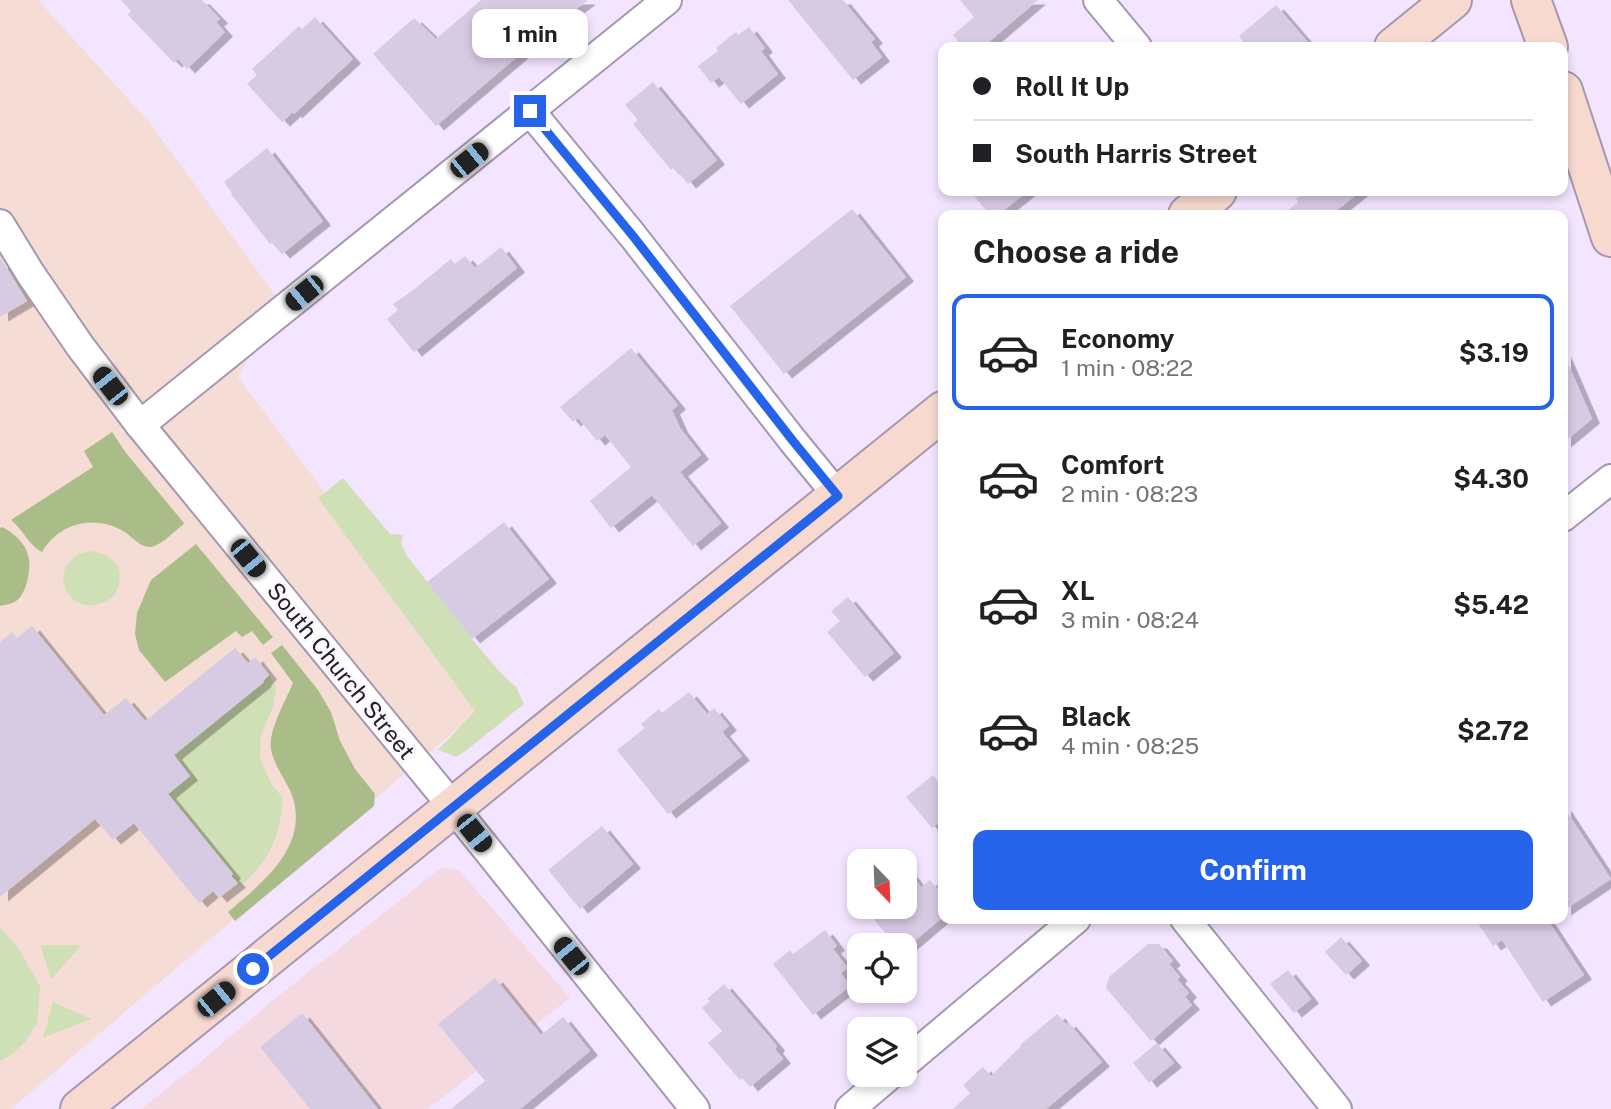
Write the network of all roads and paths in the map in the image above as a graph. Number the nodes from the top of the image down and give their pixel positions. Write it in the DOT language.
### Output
graph roads {
  1 [pos="667,0"];
  2 [pos="1098,0"];
  3 [pos="1452,0"];
  4 [pos="1531,0"];
  5 [pos="1133,42"];
  6 [pos="1400,42"];
  7 [pos="1546,42"];
  8 [pos="1568,106"];
  9 [pos="530,111"];
  10 [pos="1211,196"];
  11 [pos="1194,210"];
  12 [pos="0,225"];
  13 [pos="1611,237"];
  14 [pos="938,415"];
  15 [pos="140,425"];
  16 [pos="1611,479"];
  17 [pos="838,496"];
  18 [pos="1568,513"];
  19 [pos="453,807"];
  20 [pos="1070,924"];
  21 [pos="1189,924"];
  22 [pos="917,1053"];
  23 [pos="876,1087"];
  24 [pos="80,1109"];
  25 [pos="695,1109"];
  26 [pos="850,1109"];
  27 [pos="1337,1109"];
  1 -- 9 [label="street"];
  2 -- 5 [label="street"];
  3 -- 6 [label="main road"];
  4 -- 7 [label="main road"];
  8 -- 13 [label="main road"];
  9 -- 15 [label="street"];
  9 -- 17 [label="street"];
  10 -- 11 [label="main road"];
  12 -- 15 [label="street, South Church Street"];
  14 -- 17 [label="main road"];
  15 -- 19 [label="street, South Church Street"];
  16 -- 18 [label="street"];
  17 -- 19 [label="main road"];
  19 -- 24 [label="main road"];
  19 -- 25 [label="street, South Church Street"];
  20 -- 22 [label="street"];
  21 -- 27 [label="street"];
  23 -- 26 [label="street"];
}
